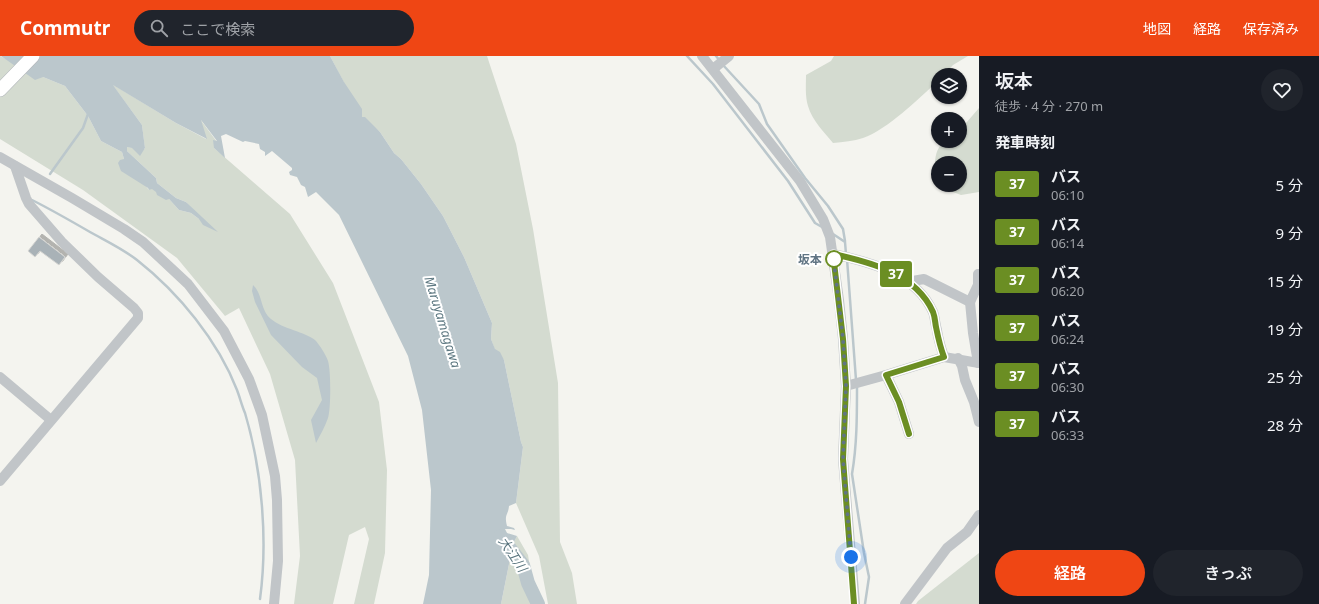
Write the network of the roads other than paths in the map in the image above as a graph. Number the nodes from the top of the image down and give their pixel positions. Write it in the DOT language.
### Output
graph roads {
  1 [pos="33,56"];
  2 [pos="702,56"];
  3 [pos="729,56"];
  4 [pos="713,69"];
  5 [pos="0,90"];
  6 [pos="0,157"];
  7 [pos="15,166"];
  8 [pos="833,254"];
  9 [pos="978,274"];
  10 [pos="907,282"];
  11 [pos="970,302"];
  12 [pos="944,357"];
  13 [pos="958,358"];
  14 [pos="978,363"];
  15 [pos="886,375"];
  16 [pos="0,377"];
  17 [pos="846,386"];
  18 [pos="51,420"];
  19 [pos="979,422"];
  20 [pos="909,434"];
  21 [pos="0,481"];
  22 [pos="979,515"];
  23 [pos="274,604"];
  24 [pos="854,604"];
  25 [pos="905,604"];
  1 -- 5 [label="main road"];
  2 -- 4 [label="street"];
  3 -- 4 [label="street"];
  4 -- 8 [label="street"];
  6 -- 7 [label="street"];
  7 -- 18 [label="street"];
  7 -- 23 [label="street"];
  8 -- 10 [label="street"];
  8 -- 17 [label="street"];
  9 -- 11 [label="street"];
  10 -- 11 [label="street"];
  10 -- 12 [label="street"];
  11 -- 14 [label="street"];
  12 -- 13 [label="street"];
  12 -- 15 [label="street"];
  13 -- 14 [label="street"];
  13 -- 19 [label="street"];
  15 -- 17 [label="street"];
  15 -- 20 [label="street"];
  16 -- 18 [label="street"];
  17 -- 24 [label="street"];
  18 -- 21 [label="street"];
  22 -- 25 [label="street"];
}
